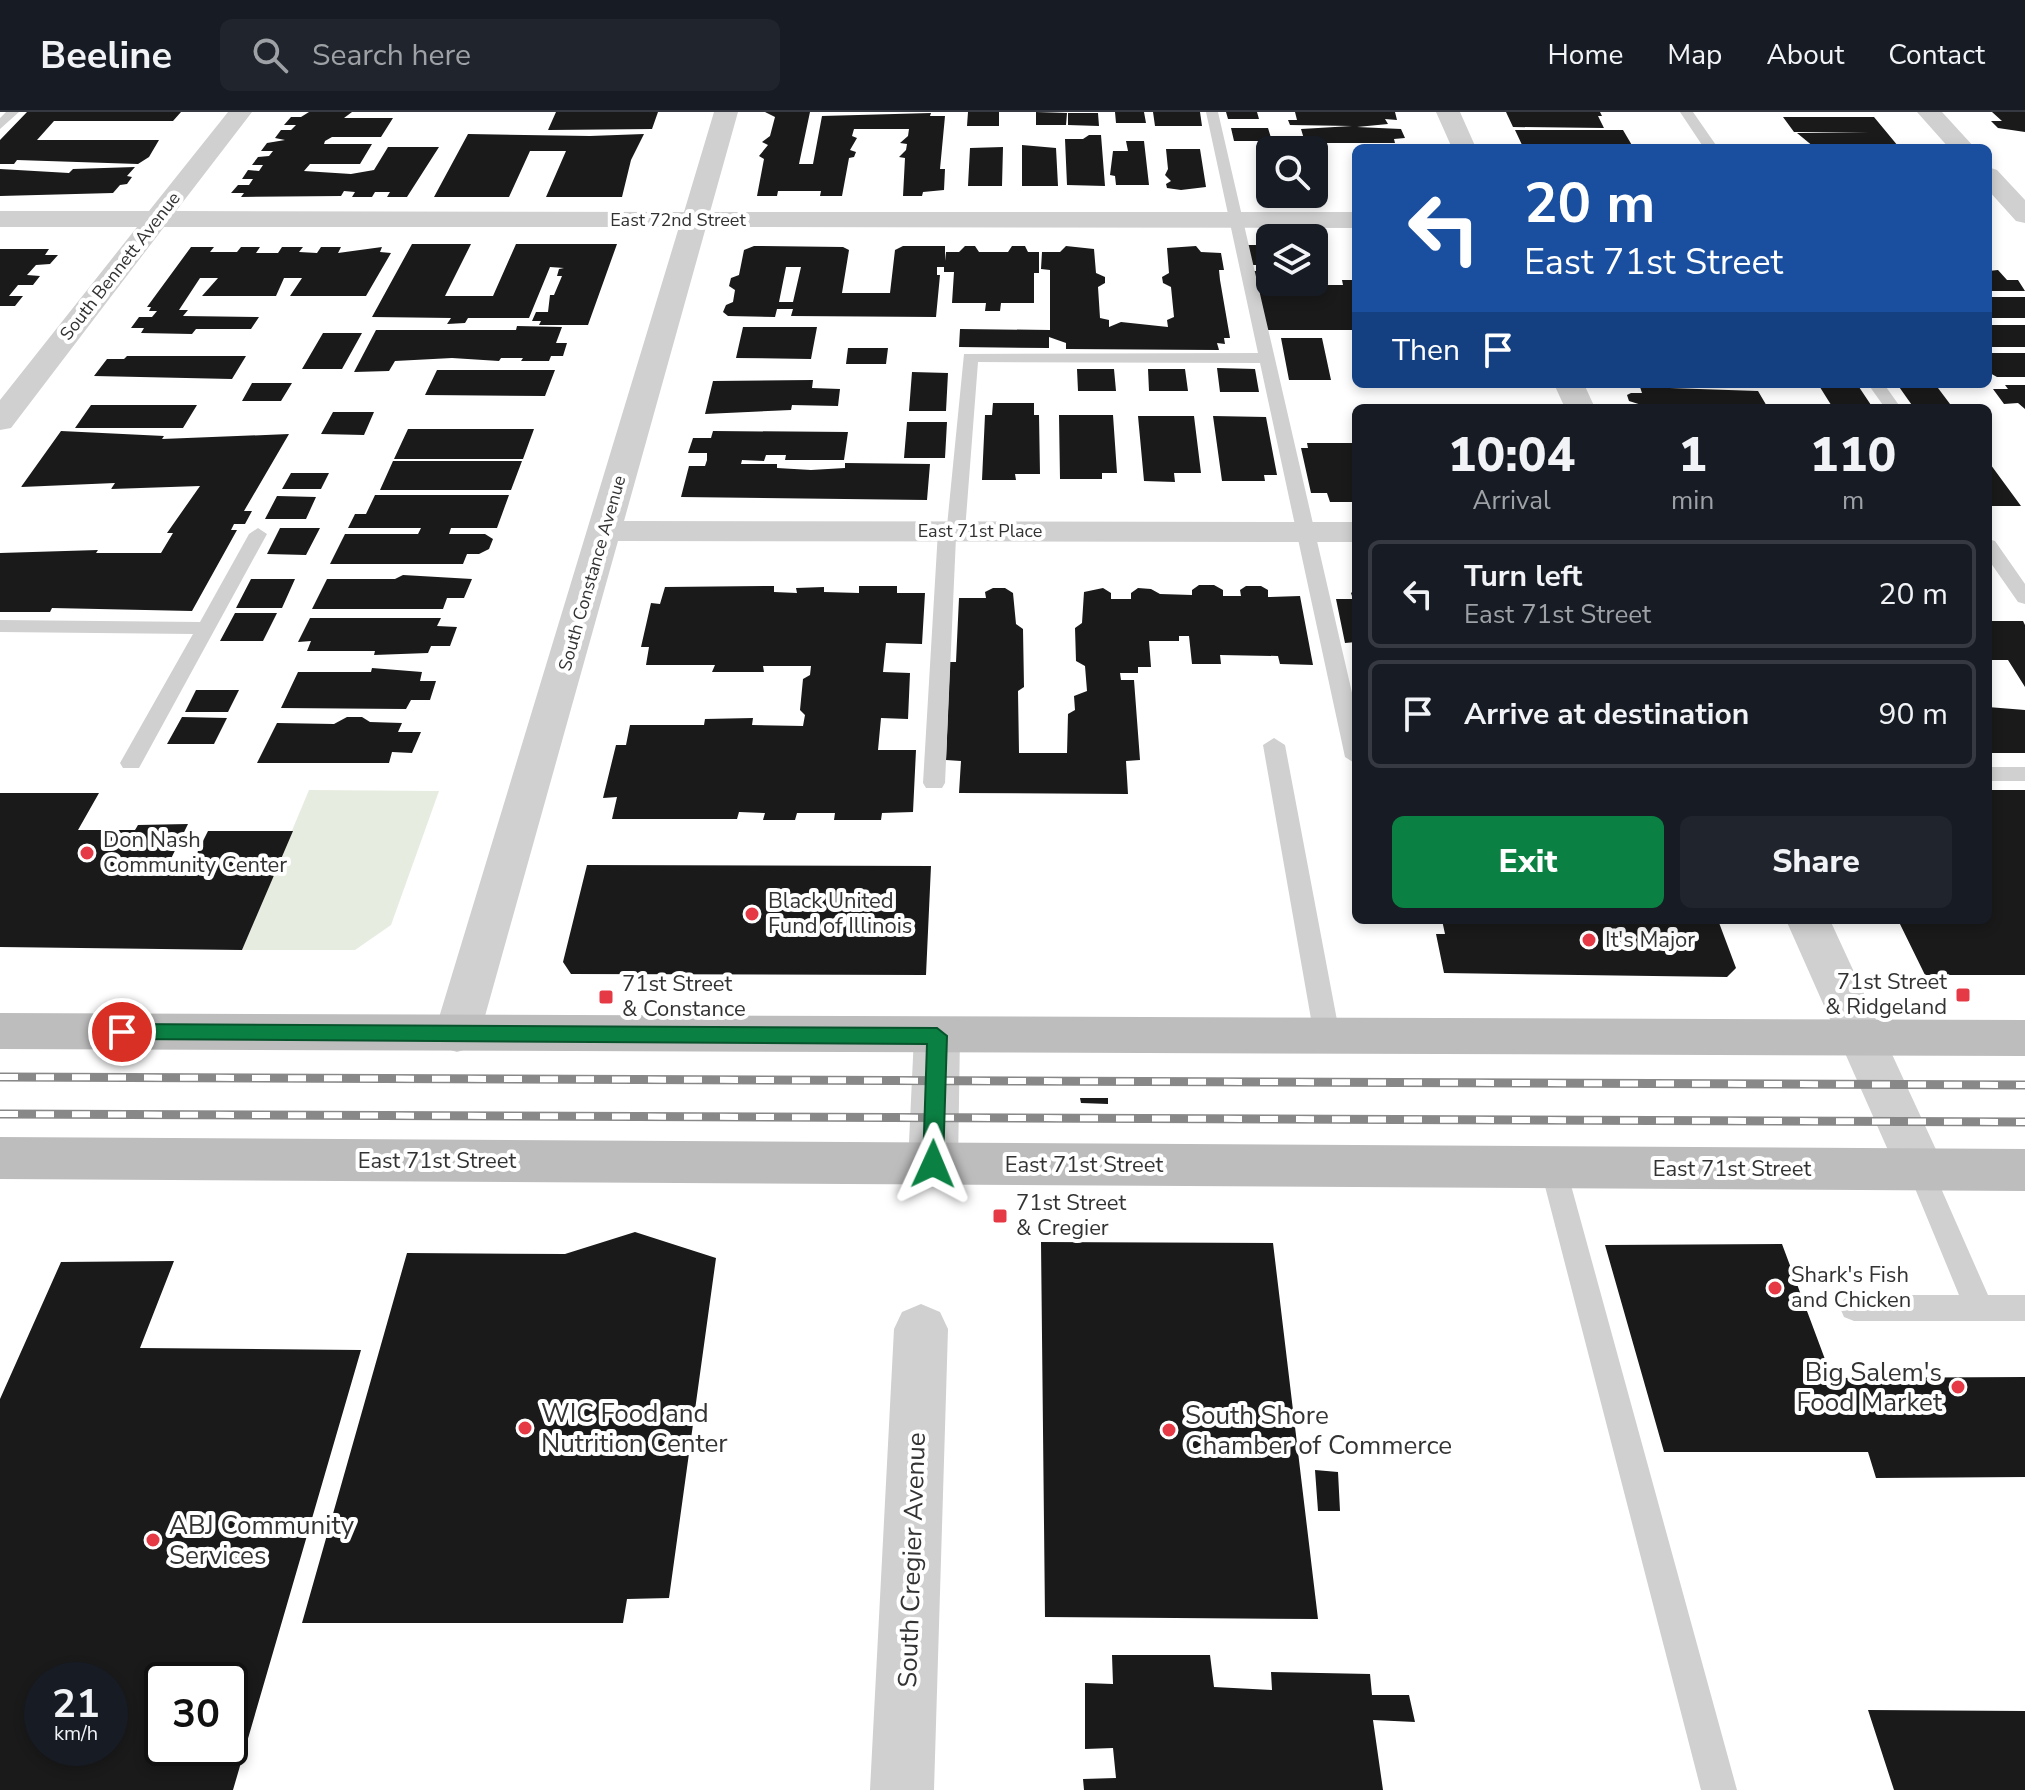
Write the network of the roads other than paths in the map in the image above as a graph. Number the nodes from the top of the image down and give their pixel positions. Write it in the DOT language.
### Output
graph roads {
  1 [pos="13,112"];
  2 [pos="240,112"];
  3 [pos="726,112"];
  4 [pos="1212,112"];
  5 [pos="1448,112"];
  6 [pos="1686,112"];
  7 [pos="1929,112"];
  8 [pos="0,125"];
  9 [pos="1462,144"];
  10 [pos="1708,144"];
  11 [pos="1959,144"];
  12 [pos="1992,181"];
  13 [pos="0,219"];
  14 [pos="157,219"];
  15 [pos="2017,219"];
  16 [pos="695,220"];
  17 [pos="1236,220"];
  18 [pos="1352,220"];
  19 [pos="1266,358"];
  20 [pos="0,421"];
  21 [pos="604,531"];
  22 [pos="952,531"];
  23 [pos="1303,532"];
  24 [pos="1352,532"];
  25 [pos="258,534"];
  26 [pos="1992,551"];
  27 [pos="2025,598"];
  28 [pos="0,626"];
  29 [pos="206,628"];
  30 [pos="1352,740"];
  31 [pos="1274,745"];
  32 [pos="131,763"];
  33 [pos="1992,774"];
  34 [pos="2025,774"];
  35 [pos="934,783"];
  36 [pos="1810,924"];
  37 [pos="0,1031"];
  38 [pos="457,1034"];
  39 [pos="937,1036"];
  40 [pos="1327,1036"];
  41 [pos="1859,1037"];
  42 [pos="2025,1038"];
  43 [pos="0,1158"];
  44 [pos="933,1164"];
  45 [pos="1553,1167"];
  46 [pos="1920,1169"];
  47 [pos="2025,1170"];
  48 [pos="1854,1308"];
  49 [pos="1979,1308"];
  50 [pos="2025,1308"];
  51 [pos="921,1329"];
  52 [pos="902,1790"];
  53 [pos="1719,1790"];
  1 -- 8 [label="lane"];
  2 -- 14 [label="street, South Bennett Avenue"];
  3 -- 16 [label="street, South Constance Avenue"];
  4 -- 17 [label="lane"];
  5 -- 9 [label="street"];
  6 -- 10 [label="lane"];
  7 -- 11 [label="street"];
  12 -- 15 [label="street"];
  13 -- 14 [label="street, East 72nd Street"];
  14 -- 16 [label="street, East 72nd Street"];
  14 -- 20 [label="street, South Bennett Avenue"];
  16 -- 17 [label="street, East 72nd Street"];
  16 -- 21 [label="street, South Constance Avenue"];
  17 -- 18 [label="street, East 72nd Street"];
  17 -- 19 [label="lane"];
  19 -- 22 [label="lane"];
  19 -- 23 [label="lane"];
  21 -- 22 [label="street, East 71st Place"];
  21 -- 38 [label="street, South Constance Avenue"];
  22 -- 23 [label="street, East 71st Place"];
  22 -- 35 [label="lane"];
  23 -- 24 [label="street, East 71st Place"];
  23 -- 30 [label="lane"];
  25 -- 29 [label="lane"];
  26 -- 27 [label="lane"];
  28 -- 29 [label="lane"];
  29 -- 32 [label="lane"];
  31 -- 40 [label="lane"];
  33 -- 34 [label="lane"];
  36 -- 41 [label="street"];
  37 -- 38 [label="main road"];
  38 -- 39 [label="main road"];
  39 -- 40 [label="main road"];
  39 -- 44 [label="street"];
  40 -- 41 [label="main road"];
  41 -- 42 [label="main road"];
  41 -- 46 [label="street"];
  43 -- 44 [label="main road, East 71st Street"];
  44 -- 45 [label="main road, East 71st Street"];
  45 -- 46 [label="main road, East 71st Street"];
  45 -- 53 [label="lane"];
  46 -- 47 [label="main road, East 71st Street"];
  46 -- 49 [label="lane"];
  48 -- 49 [label="lane"];
  49 -- 50 [label="lane"];
  51 -- 52 [label="street, South Cregier Avenue"];
}
